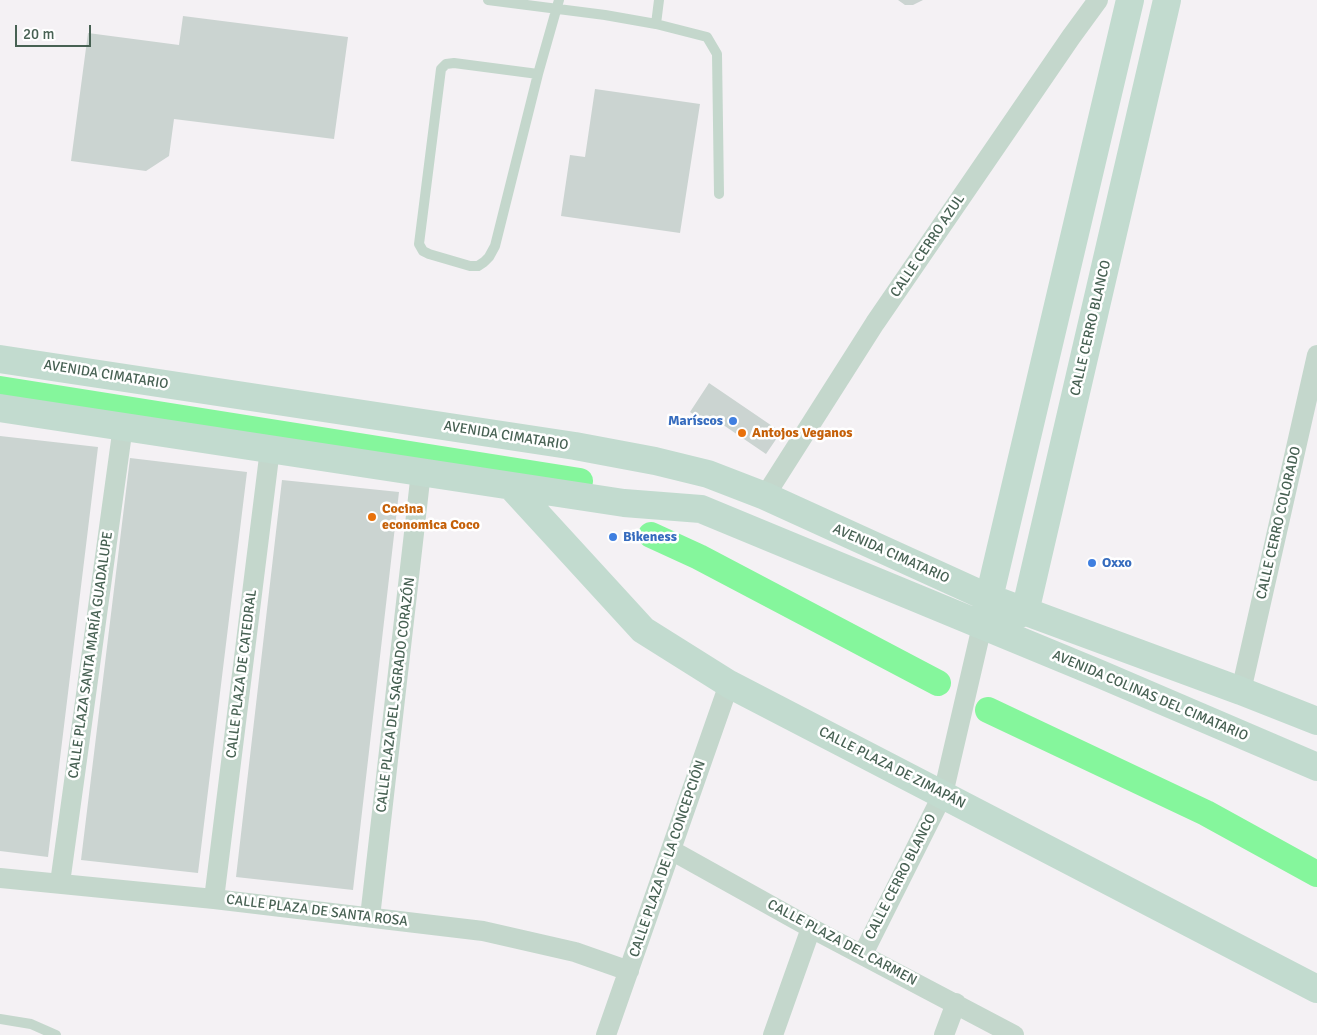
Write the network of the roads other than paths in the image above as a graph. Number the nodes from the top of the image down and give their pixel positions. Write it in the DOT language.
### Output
graph roads {
  1 [pos="488,0"];
  2 [pos="659,0"];
  3 [pos="1098,0"];
  4 [pos="1130,0"];
  5 [pos="1168,0"];
  6 [pos="558,5"];
  7 [pos="656,24"];
  8 [pos="538,74"];
  9 [pos="719,194"];
  10 [pos="1317,355"];
  11 [pos="0,359"];
  12 [pos="0,408"];
  13 [pos="123,426"];
  14 [pos="270,449"];
  15 [pos="421,472"];
  16 [pos="708,474"];
  17 [pos="511,486"];
  18 [pos="765,496"];
  19 [pos="701,509"];
  20 [pos="989,598"];
  21 [pos="1025,612"];
  22 [pos="982,626"];
  23 [pos="1112,644"];
  24 [pos="1100,674"];
  25 [pos="729,684"];
  26 [pos="1241,691"];
  27 [pos="1317,721"];
  28 [pos="1317,767"];
  29 [pos="943,794"];
  30 [pos="671,850"];
  31 [pos="0,878"];
  32 [pos="60,883"];
  33 [pos="214,899"];
  34 [pos="370,917"];
  35 [pos="811,928"];
  36 [pos="863,954"];
  37 [pos="629,971"];
  38 [pos="1317,989"];
  39 [pos="956,1003"];
  40 [pos="0,1020"];
  41 [pos="56,1035"];
  42 [pos="606,1035"];
  43 [pos="773,1035"];
  44 [pos="944,1035"];
  45 [pos="1014,1035"];
  1 -- 6 [label="lane"];
  2 -- 7 [label="lane"];
  3 -- 18 [label="street, CALLE CERRO AZUL"];
  4 -- 20 [label="street, CALLE CERRO BLANCO"];
  5 -- 21 [label="street, CALLE CERRO BLANCO"];
  6 -- 7 [label="lane"];
  6 -- 8 [label="lane"];
  7 -- 9 [label="lane"];
  8 -- 8 [label="lane"];
  10 -- 26 [label="street, CALLE CERRO COLORADO"];
  11 -- 16 [label="street, AVENIDA CIMATARIO"];
  12 -- 13 [label="street"];
  13 -- 14 [label="street"];
  13 -- 32 [label="street, CALLE PLAZA SANTA MARÍA GUADALUPE"];
  14 -- 15 [label="street"];
  14 -- 33 [label="street, CALLE PLAZA DE CATEDRAL"];
  15 -- 17 [label="street"];
  15 -- 34 [label="street, CALLE PLAZA DEL SAGRADO CORAZÓN"];
  16 -- 18 [label="street, AVENIDA CIMATARIO"];
  16 -- 19 [label="street"];
  17 -- 19 [label="street"];
  17 -- 25 [label="street, CALLE PLAZA DE ZIMAPÁN"];
  18 -- 20 [label="street, AVENIDA CIMATARIO"];
  19 -- 22 [label="street"];
  20 -- 21 [label="street"];
  20 -- 22 [label="street, CALLE CERRO BLANCO"];
  21 -- 22 [label="street"];
  21 -- 23 [label="street"];
  22 -- 24 [label="street, AVENIDA COLINAS DEL CIMATARIO"];
  22 -- 29 [label="street, CALLE CERRO BLANCO"];
  23 -- 24 [label="street"];
  23 -- 26 [label="street"];
  24 -- 28 [label="street, AVENIDA COLINAS DEL CIMATARIO"];
  25 -- 29 [label="street, CALLE PLAZA DE ZIMAPÁN"];
  25 -- 30 [label="street, CALLE PLAZA DE LA CONCEPCIÓN"];
  26 -- 27 [label="street"];
  29 -- 36 [label="street, CALLE CERRO BLANCO"];
  29 -- 38 [label="street, CALLE PLAZA DE ZIMAPÁN"];
  30 -- 35 [label="street, CALLE PLAZA DEL CARMEN"];
  30 -- 37 [label="street, CALLE PLAZA DE LA CONCEPCIÓN"];
  31 -- 32 [label="street, CALLE PLAZA DE SANTA ROSA"];
  32 -- 33 [label="street, CALLE PLAZA DE SANTA ROSA"];
  33 -- 34 [label="street, CALLE PLAZA DE SANTA ROSA"];
  34 -- 37 [label="street, CALLE PLAZA DE SANTA ROSA"];
  35 -- 36 [label="street, CALLE PLAZA DEL CARMEN"];
  35 -- 43 [label="street"];
  36 -- 39 [label="street, CALLE PLAZA DEL CARMEN"];
  37 -- 42 [label="street, CALLE PLAZA DE LA CONCEPCIÓN"];
  39 -- 44 [label="street"];
  39 -- 45 [label="street, CALLE PLAZA DEL CARMEN"];
  40 -- 41 [label="lane"];
}
